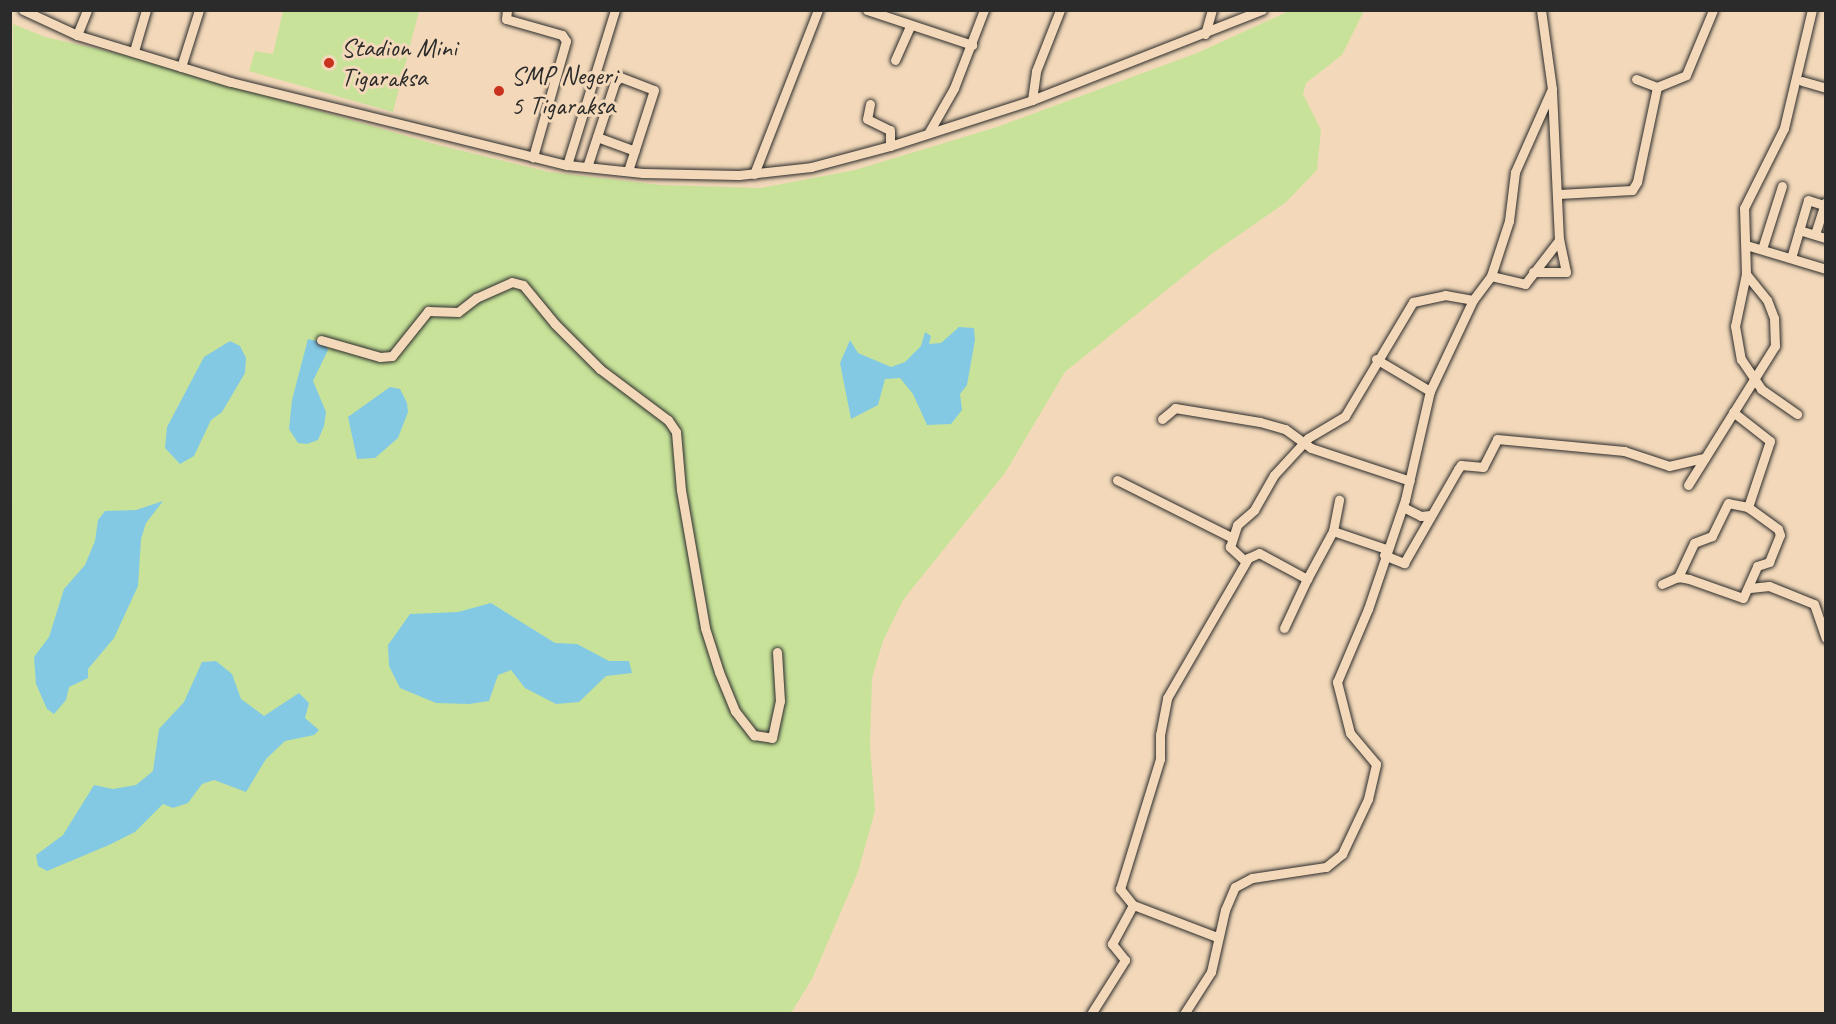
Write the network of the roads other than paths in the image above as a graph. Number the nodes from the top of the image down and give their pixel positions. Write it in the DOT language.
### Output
graph roads {
  1 [pos="23,10"];
  2 [pos="87,10"];
  3 [pos="146,10"];
  4 [pos="199,10"];
  5 [pos="507,10"];
  6 [pos="615,10"];
  7 [pos="818,10"];
  8 [pos="867,10"];
  9 [pos="984,10"];
  10 [pos="1060,10"];
  11 [pos="1212,10"];
  12 [pos="1262,10"];
  13 [pos="1541,10"];
  14 [pos="1713,10"];
  15 [pos="1812,10"];
  16 [pos="910,26"];
  17 [pos="1205,34"];
  18 [pos="77,35"];
  19 [pos="972,45"];
  20 [pos="134,51"];
  21 [pos="895,60"];
  22 [pos="181,67"];
  23 [pos="1636,79"];
  24 [pos="1802,81"];
  25 [pos="1657,87"];
  26 [pos="1826,88"];
  27 [pos="1552,89"];
  28 [pos="1032,100"];
  29 [pos="870,104"];
  30 [pos="929,132"];
  31 [pos="597,137"];
  32 [pos="890,146"];
  33 [pos="634,151"];
  34 [pos="533,158"];
  35 [pos="567,165"];
  36 [pos="587,168"];
  37 [pos="628,171"];
  38 [pos="754,174"];
  39 [pos="1782,186"];
  40 [pos="1559,194"];
  41 [pos="1825,204"];
  42 [pos="1799,230"];
  43 [pos="1815,234"];
  44 [pos="1826,238"];
  45 [pos="1559,240"];
  46 [pos="1746,245"];
  47 [pos="1762,249"];
  48 [pos="1791,258"];
  49 [pos="1826,269"];
  50 [pos="1533,272"];
  51 [pos="1746,274"];
  52 [pos="1491,276"];
  53 [pos="1473,300"];
  54 [pos="321,340"];
  55 [pos="1376,359"];
  56 [pos="1754,381"];
  57 [pos="1431,391"];
  58 [pos="1733,412"];
  59 [pos="1797,414"];
  60 [pos="1162,419"];
  61 [pos="1304,442"];
  62 [pos="1706,458"];
  63 [pos="1117,480"];
  64 [pos="1410,481"];
  65 [pos="1688,485"];
  66 [pos="1339,500"];
  67 [pos="1403,507"];
  68 [pos="1748,507"];
  69 [pos="1430,515"];
  70 [pos="1333,531"];
  71 [pos="1231,537"];
  72 [pos="1385,552"];
  73 [pos="1245,561"];
  74 [pos="1678,577"];
  75 [pos="1307,579"];
  76 [pos="1662,584"];
  77 [pos="1750,588"];
  78 [pos="1284,628"];
  79 [pos="1826,638"];
  80 [pos="777,652"];
  81 [pos="1133,904"];
  82 [pos="1217,936"];
  83 [pos="1091,1014"];
  84 [pos="1184,1014"];
  1 -- 18 [label="street"];
  2 -- 18 [label="street"];
  3 -- 20 [label="street"];
  4 -- 22 [label="street"];
  5 -- 34 [label="street"];
  6 -- 35 [label="street"];
  7 -- 38 [label="street"];
  8 -- 16 [label="street"];
  9 -- 19 [label="street"];
  10 -- 28 [label="street"];
  11 -- 17 [label="street"];
  12 -- 17 [label="street"];
  13 -- 27 [label="street"];
  14 -- 25 [label="street"];
  15 -- 46 [label="street"];
  16 -- 19 [label="street"];
  16 -- 21 [label="street"];
  17 -- 28 [label="street"];
  18 -- 20 [label="street"];
  19 -- 30 [label="street"];
  20 -- 22 [label="street"];
  22 -- 34 [label="street"];
  23 -- 25 [label="street"];
  24 -- 26 [label="street"];
  25 -- 40 [label="street"];
  27 -- 40 [label="street"];
  27 -- 52 [label="street"];
  28 -- 30 [label="street"];
  29 -- 32 [label="street"];
  30 -- 32 [label="street"];
  31 -- 33 [label="street"];
  31 -- 33 [label="street"];
  31 -- 36 [label="street"];
  32 -- 38 [label="street"];
  33 -- 37 [label="street"];
  34 -- 35 [label="street"];
  35 -- 36 [label="street"];
  36 -- 37 [label="street"];
  37 -- 38 [label="street"];
  39 -- 47 [label="street"];
  40 -- 45 [label="street"];
  41 -- 42 [label="street"];
  41 -- 43 [label="street"];
  42 -- 43 [label="street"];
  42 -- 48 [label="street"];
  43 -- 44 [label="street"];
  45 -- 50 [label="street"];
  45 -- 50 [label="street"];
  46 -- 47 [label="street"];
  46 -- 51 [label="street"];
  47 -- 48 [label="street"];
  48 -- 49 [label="street"];
  50 -- 52 [label="street"];
  51 -- 56 [label="street"];
  51 -- 56 [label="street"];
  52 -- 53 [label="street"];
  53 -- 55 [label="street"];
  53 -- 57 [label="street"];
  54 -- 80 [label="street"];
  55 -- 57 [label="street"];
  55 -- 61 [label="street"];
  56 -- 58 [label="street"];
  56 -- 59 [label="street"];
  57 -- 64 [label="street"];
  58 -- 62 [label="street"];
  58 -- 68 [label="street"];
  60 -- 61 [label="street"];
  61 -- 64 [label="street"];
  61 -- 71 [label="street"];
  62 -- 65 [label="street"];
  62 -- 69 [label="street"];
  63 -- 71 [label="street"];
  64 -- 67 [label="street"];
  66 -- 70 [label="street"];
  67 -- 69 [label="street"];
  67 -- 72 [label="street"];
  68 -- 74 [label="street"];
  68 -- 77 [label="street"];
  69 -- 72 [label="street"];
  70 -- 72 [label="street"];
  70 -- 75 [label="street"];
  71 -- 73 [label="street"];
  72 -- 82 [label="street"];
  73 -- 75 [label="street"];
  73 -- 81 [label="street"];
  74 -- 76 [label="street"];
  74 -- 77 [label="street"];
  75 -- 78 [label="street"];
  77 -- 79 [label="street"];
  81 -- 82 [label="street"];
  81 -- 83 [label="street"];
  82 -- 84 [label="street"];
}
